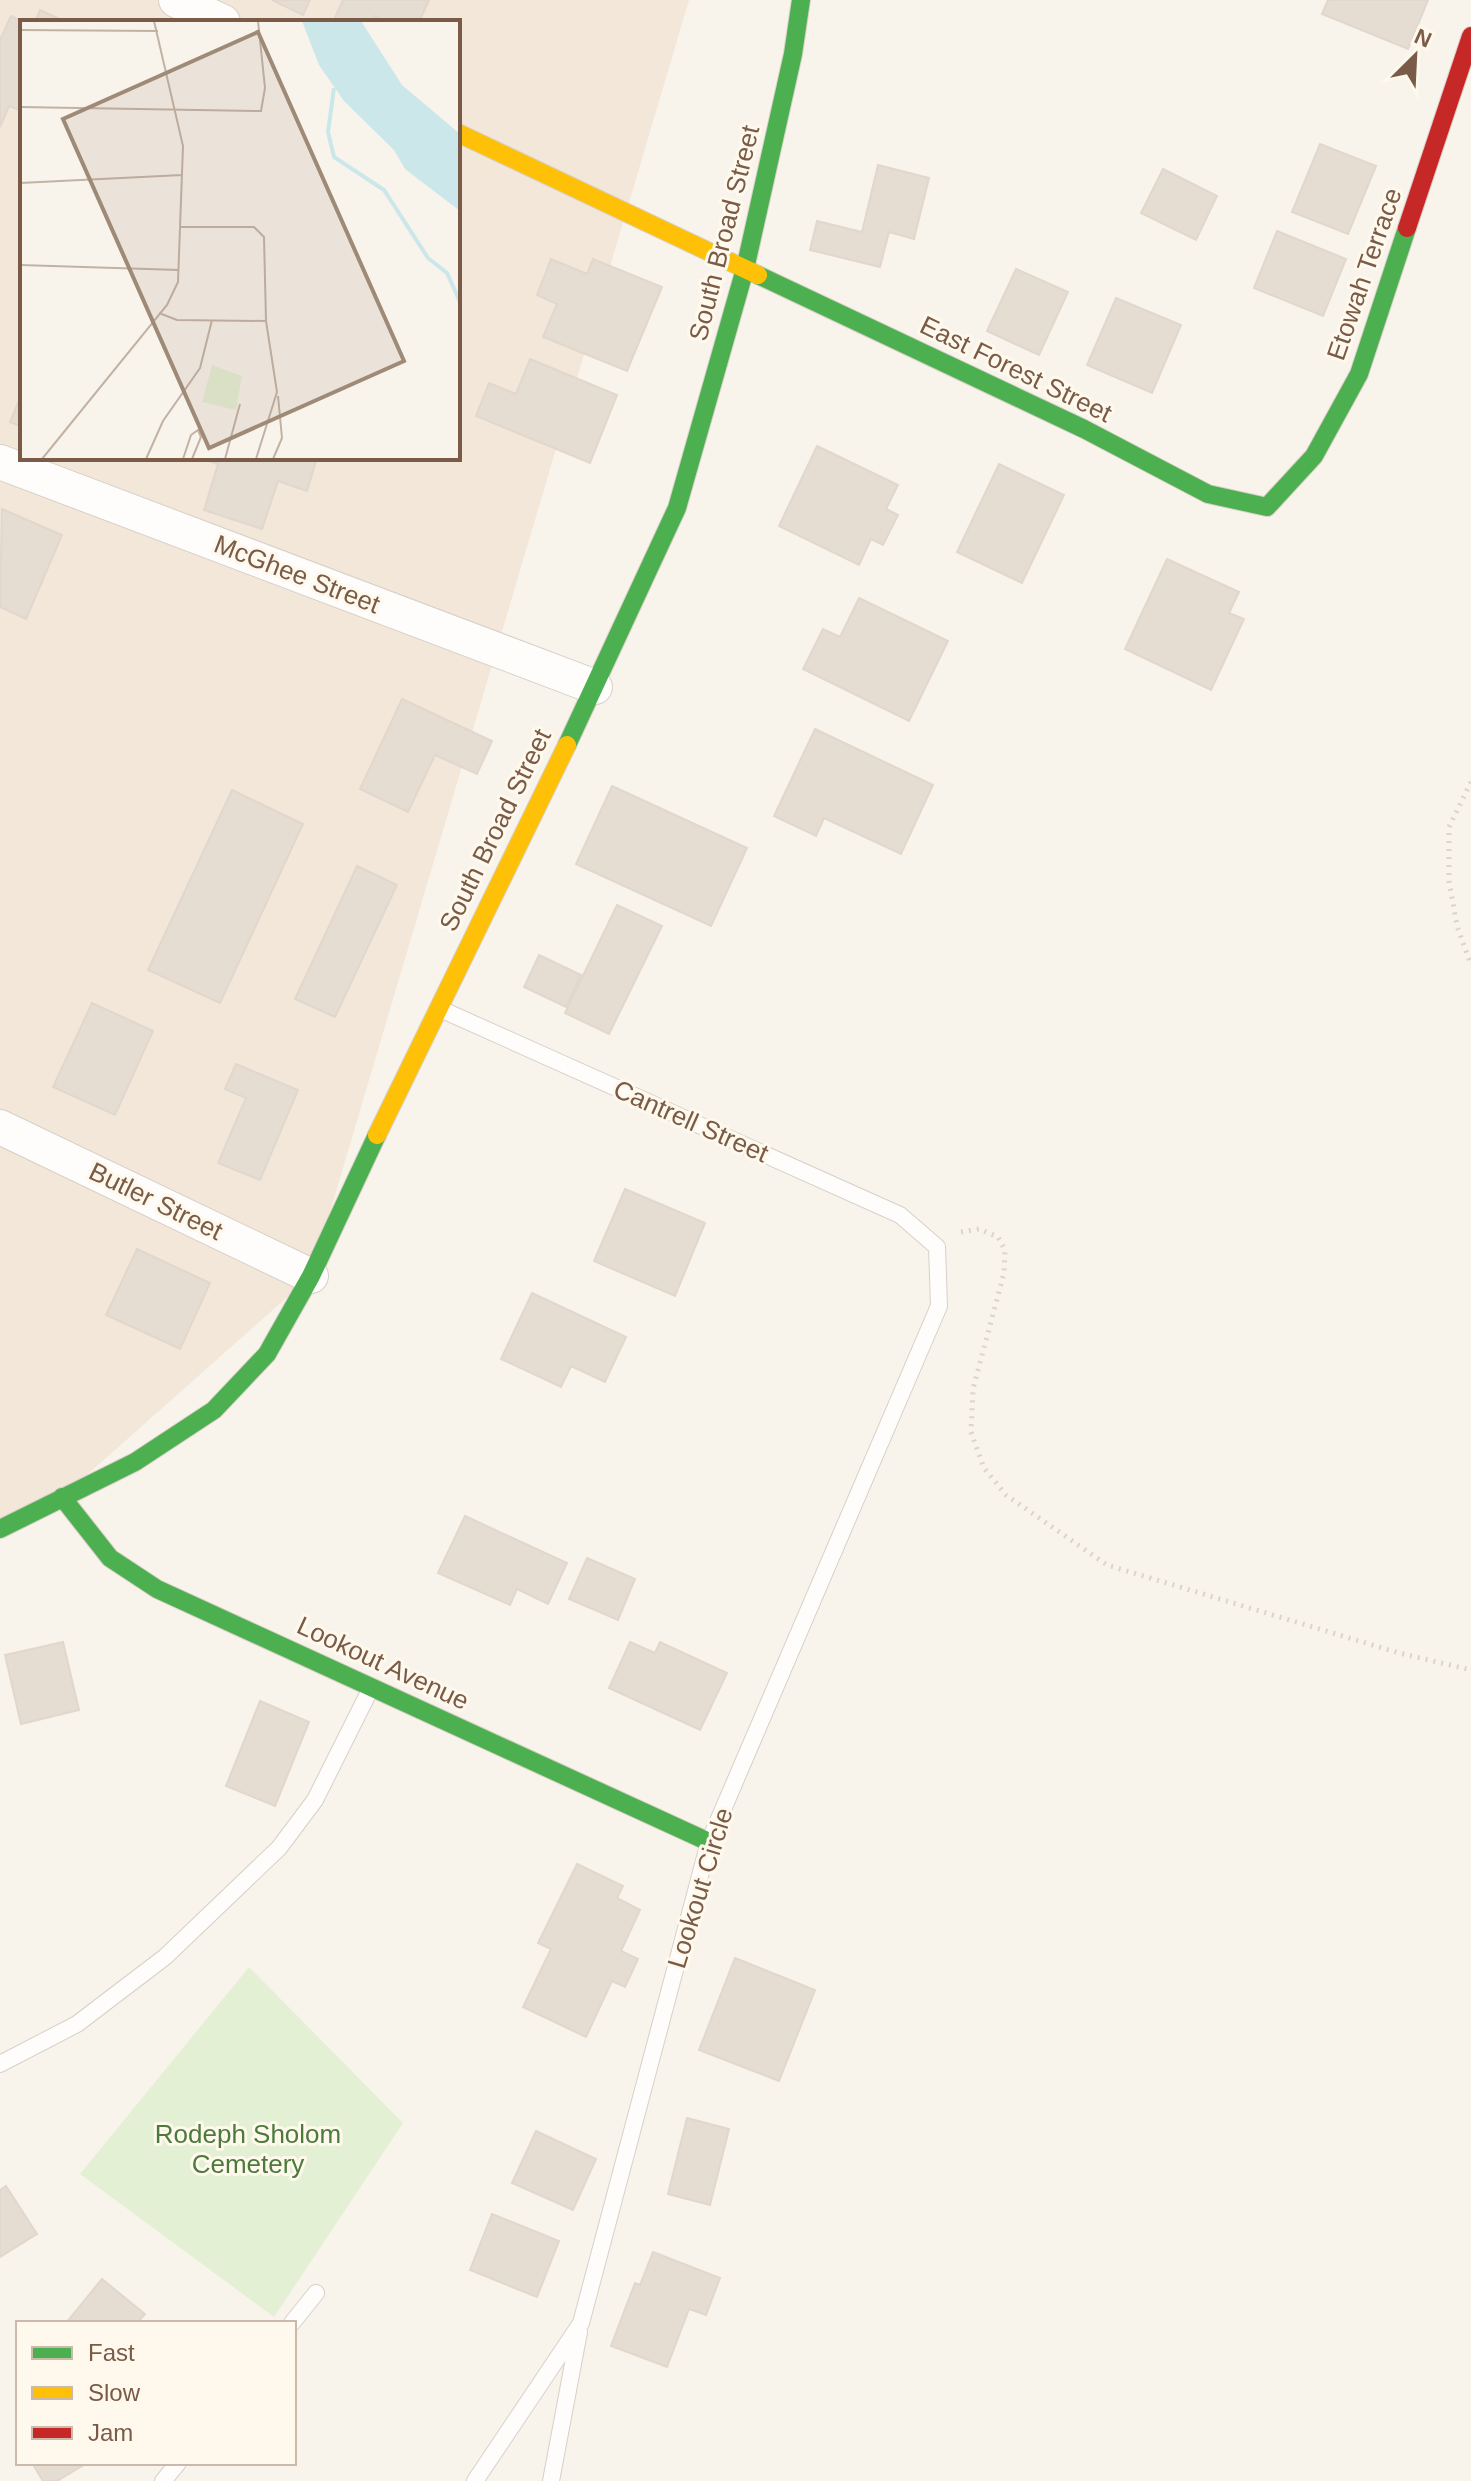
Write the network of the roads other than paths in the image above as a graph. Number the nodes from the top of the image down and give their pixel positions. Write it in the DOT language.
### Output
graph roads {
  1 [pos="176,0"];
  2 [pos="801,0"];
  3 [pos="219,20"];
  4 [pos="1471,36"];
  5 [pos="460,134"];
  6 [pos="745,269"];
  7 [pos="0,462"];
  8 [pos="1267,507"];
  9 [pos="595,687"];
  10 [pos="437,1008"];
  11 [pos="0,1127"];
  12 [pos="937,1247"];
  13 [pos="311,1276"];
  14 [pos="62,1497"];
  15 [pos="0,1529"];
  16 [pos="372,1686"];
  17 [pos="709,1842"];
  18 [pos="0,2064"];
  19 [pos="316,2293"];
  20 [pos="294,2321"];
  21 [pos="581,2323"];
  22 [pos="176,2465"];
  23 [pos="163,2481"];
  24 [pos="475,2481"];
  25 [pos="551,2481"];
  1 -- 3 [label="street"];
  2 -- 6 [label="street, South Broad Street"];
  4 -- 8 [label="street, Etowah Terrace"];
  5 -- 6 [label="street, East Forest Street"];
  6 -- 8 [label="street, East Forest Street"];
  6 -- 9 [label="street, South Broad Street"];
  7 -- 9 [label="street, McGhee Street"];
  9 -- 10 [label="street, South Broad Street"];
  10 -- 12 [label="lane, Cantrell Street"];
  10 -- 13 [label="street, South Broad Street"];
  11 -- 13 [label="street, Butler Street"];
  12 -- 17 [label="lane, Lookout Circle"];
  13 -- 14 [label="street, South Broad Street"];
  14 -- 15 [label="street, South Broad Street"];
  14 -- 16 [label="street, Lookout Avenue"];
  16 -- 17 [label="street, Lookout Avenue"];
  16 -- 18 [label="lane"];
  17 -- 21 [label="lane, Lookout Circle"];
  19 -- 20 [label="lane"];
  21 -- 24 [label="lane, Lookout Circle"];
  21 -- 25 [label="lane"];
  22 -- 23 [label="lane"];
}
